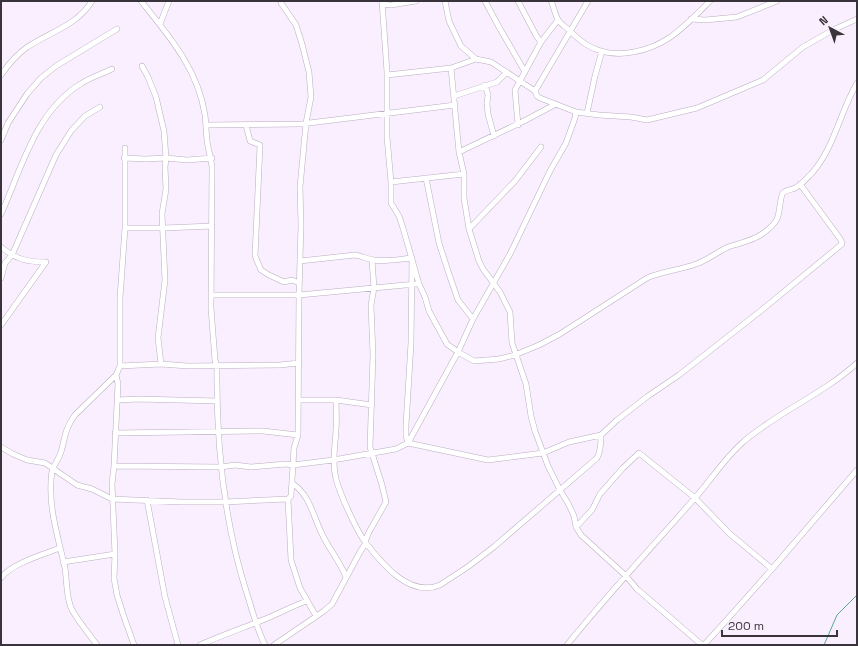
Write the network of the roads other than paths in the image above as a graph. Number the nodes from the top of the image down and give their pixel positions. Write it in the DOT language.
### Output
graph roads {
  1 [pos="92,1"];
  2 [pos="141,1"];
  3 [pos="169,1"];
  4 [pos="416,1"];
  5 [pos="445,1"];
  6 [pos="485,1"];
  7 [pos="518,1"];
  8 [pos="551,1"];
  9 [pos="588,1"];
  10 [pos="710,1"];
  11 [pos="777,1"];
  12 [pos="281,3"];
  13 [pos="382,3"];
  14 [pos="692,19"];
  15 [pos="857,19"];
  16 [pos="558,20"];
  17 [pos="160,24"];
  18 [pos="117,29"];
  19 [pos="570,32"];
  20 [pos="541,42"];
  21 [pos="602,51"];
  22 [pos="476,59"];
  23 [pos="142,66"];
  24 [pos="451,68"];
  25 [pos="112,69"];
  26 [pos="525,72"];
  27 [pos="506,73"];
  28 [pos="1,75"];
  29 [pos="387,75"];
  30 [pos="519,81"];
  31 [pos="857,83"];
  32 [pos="485,85"];
  33 [pos="535,91"];
  34 [pos="454,96"];
  35 [pos="556,104"];
  36 [pos="455,105"];
  37 [pos="100,107"];
  38 [pos="386,112"];
  39 [pos="576,112"];
  40 [pos="587,113"];
  41 [pos="306,123"];
  42 [pos="518,124"];
  43 [pos="206,125"];
  44 [pos="246,125"];
  45 [pos="494,136"];
  46 [pos="1,140"];
  47 [pos="541,147"];
  48 [pos="125,148"];
  49 [pos="460,152"];
  50 [pos="124,158"];
  51 [pos="166,158"];
  52 [pos="212,158"];
  53 [pos="464,174"];
  54 [pos="426,178"];
  55 [pos="391,182"];
  56 [pos="800,184"];
  57 [pos="1,214"];
  58 [pos="212,226"];
  59 [pos="125,228"];
  60 [pos="164,228"];
  61 [pos="469,230"];
  62 [pos="1,247"];
  63 [pos="12,255"];
  64 [pos="412,258"];
  65 [pos="372,260"];
  66 [pos="300,261"];
  67 [pos="1,278"];
  68 [pos="299,283"];
  69 [pos="494,283"];
  70 [pos="412,284"];
  71 [pos="419,284"];
  72 [pos="374,288"];
  73 [pos="211,295"];
  74 [pos="299,295"];
  75 [pos="473,319"];
  76 [pos="1,326"];
  77 [pos="458,352"];
  78 [pos="515,355"];
  79 [pos="299,363"];
  80 [pos="161,364"];
  81 [pos="857,364"];
  82 [pos="120,366"];
  83 [pos="217,366"];
  84 [pos="116,375"];
  85 [pos="118,400"];
  86 [pos="298,400"];
  87 [pos="336,400"];
  88 [pos="216,401"];
  89 [pos="372,405"];
  90 [pos="217,431"];
  91 [pos="116,433"];
  92 [pos="298,435"];
  93 [pos="601,435"];
  94 [pos="408,444"];
  95 [pos="1,447"];
  96 [pos="371,452"];
  97 [pos="543,453"];
  98 [pos="333,460"];
  99 [pos="293,464"];
  100 [pos="114,466"];
  101 [pos="221,467"];
  102 [pos="53,468"];
  103 [pos="857,470"];
  104 [pos="292,483"];
  105 [pos="560,490"];
  106 [pos="695,498"];
  107 [pos="112,499"];
  108 [pos="288,499"];
  109 [pos="147,500"];
  110 [pos="224,502"];
  111 [pos="576,528"];
  112 [pos="366,543"];
  113 [pos="60,548"];
  114 [pos="115,554"];
  115 [pos="63,562"];
  116 [pos="772,569"];
  117 [pos="626,576"];
  118 [pos="346,577"];
  119 [pos="1,578"];
  120 [pos="307,601"];
  121 [pos="316,616"];
  122 [pos="256,623"];
  123 [pos="97,645"];
  124 [pos="134,645"];
  125 [pos="178,645"];
  126 [pos="200,645"];
  127 [pos="265,645"];
  128 [pos="274,645"];
  129 [pos="567,645"];
  130 [pos="703,645"];
  1 -- 28 [label="street"];
  2 -- 17 [label="street"];
  3 -- 17 [label="street"];
  4 -- 13 [label="street"];
  5 -- 22 [label="street"];
  6 -- 26 [label="street"];
  7 -- 20 [label="street"];
  8 -- 16 [label="street"];
  9 -- 19 [label="street"];
  10 -- 14 [label="street"];
  11 -- 14 [label="street"];
  12 -- 41 [label="street"];
  13 -- 29 [label="street"];
  14 -- 21 [label="street"];
  15 -- 40 [label="street"];
  16 -- 19 [label="street"];
  16 -- 20 [label="street"];
  17 -- 43 [label="street"];
  18 -- 46 [label="street"];
  19 -- 21 [label="street"];
  19 -- 33 [label="street"];
  20 -- 26 [label="street"];
  21 -- 40 [label="street"];
  22 -- 24 [label="street"];
  22 -- 27 [label="street"];
  23 -- 51 [label="street"];
  24 -- 29 [label="street"];
  24 -- 34 [label="street"];
  25 -- 57 [label="street"];
  26 -- 30 [label="street"];
  27 -- 30 [label="street"];
  27 -- 32 [label="street"];
  29 -- 38 [label="street"];
  30 -- 33 [label="street"];
  30 -- 42 [label="street"];
  31 -- 56 [label="street"];
  32 -- 34 [label="street"];
  32 -- 45 [label="street"];
  33 -- 35 [label="street"];
  34 -- 36 [label="street"];
  35 -- 39 [label="street"];
  35 -- 42 [label="street"];
  36 -- 38 [label="street"];
  36 -- 49 [label="street"];
  37 -- 63 [label="street"];
  38 -- 41 [label="street"];
  38 -- 55 [label="street"];
  39 -- 40 [label="street"];
  39 -- 69 [label="street"];
  41 -- 44 [label="street"];
  41 -- 66 [label="street"];
  42 -- 45 [label="street"];
  43 -- 44 [label="street"];
  43 -- 52 [label="street"];
  44 -- 68 [label="street"];
  45 -- 49 [label="street"];
  47 -- 61 [label="street"];
  48 -- 50 [label="street"];
  49 -- 53 [label="street"];
  50 -- 51 [label="street"];
  50 -- 59 [label="street"];
  51 -- 52 [label="street"];
  51 -- 60 [label="street"];
  52 -- 58 [label="street"];
  53 -- 54 [label="street"];
  53 -- 61 [label="street"];
  54 -- 55 [label="street"];
  54 -- 75 [label="street"];
  55 -- 64 [label="street"];
  56 -- 78 [label="street"];
  56 -- 93 [label="street"];
  58 -- 60 [label="street"];
  58 -- 73 [label="street"];
  59 -- 60 [label="street"];
  59 -- 82 [label="street"];
  60 -- 80 [label="street"];
  61 -- 69 [label="street"];
  62 -- 63 [label="street"];
  63 -- 67 [label="street"];
  63 -- 76 [label="street"];
  64 -- 65 [label="street"];
  64 -- 70 [label="street"];
  64 -- 71 [label="street"];
  65 -- 66 [label="street"];
  65 -- 72 [label="street"];
  66 -- 68 [label="street"];
  68 -- 74 [label="street"];
  69 -- 75 [label="street"];
  69 -- 78 [label="street"];
  70 -- 71 [label="street"];
  70 -- 72 [label="street"];
  70 -- 94 [label="street"];
  71 -- 77 [label="street"];
  72 -- 74 [label="street"];
  72 -- 89 [label="street"];
  73 -- 74 [label="street"];
  73 -- 83 [label="street"];
  74 -- 79 [label="street"];
  75 -- 77 [label="street"];
  77 -- 78 [label="street"];
  77 -- 94 [label="street"];
  78 -- 97 [label="street"];
  79 -- 83 [label="street"];
  79 -- 86 [label="street"];
  80 -- 82 [label="street"];
  80 -- 83 [label="street"];
  81 -- 106 [label="street"];
  82 -- 84 [label="street"];
  83 -- 88 [label="street"];
  84 -- 85 [label="street"];
  84 -- 102 [label="street"];
  85 -- 88 [label="street"];
  85 -- 91 [label="street"];
  86 -- 87 [label="street"];
  86 -- 92 [label="street"];
  87 -- 89 [label="street"];
  87 -- 98 [label="street"];
  88 -- 90 [label="street"];
  89 -- 96 [label="street"];
  90 -- 91 [label="street"];
  90 -- 92 [label="street"];
  90 -- 101 [label="street"];
  91 -- 100 [label="street"];
  92 -- 99 [label="street"];
  93 -- 97 [label="street"];
  93 -- 105 [label="street"];
  94 -- 96 [label="street"];
  94 -- 97 [label="street"];
  95 -- 102 [label="street"];
  96 -- 98 [label="street"];
  96 -- 112 [label="street"];
  97 -- 105 [label="street"];
  98 -- 99 [label="street"];
  98 -- 112 [label="street"];
  99 -- 101 [label="street"];
  99 -- 104 [label="street"];
  100 -- 101 [label="street"];
  100 -- 107 [label="street"];
  101 -- 110 [label="street"];
  102 -- 107 [label="street"];
  102 -- 113 [label="street"];
  103 -- 116 [label="street"];
  104 -- 108 [label="street"];
  104 -- 118 [label="street"];
  105 -- 111 [label="street"];
  105 -- 112 [label="street"];
  106 -- 111 [label="street"];
  106 -- 116 [label="street"];
  106 -- 117 [label="street"];
  107 -- 109 [label="street"];
  107 -- 114 [label="street"];
  108 -- 110 [label="street"];
  108 -- 120 [label="street"];
  109 -- 110 [label="street"];
  109 -- 125 [label="street"];
  110 -- 122 [label="street"];
  111 -- 117 [label="street"];
  112 -- 118 [label="street"];
  113 -- 115 [label="street"];
  113 -- 119 [label="street"];
  114 -- 115 [label="street"];
  114 -- 124 [label="street"];
  115 -- 123 [label="street"];
  116 -- 130 [label="street"];
  117 -- 129 [label="street"];
  117 -- 130 [label="street"];
  118 -- 121 [label="street"];
  120 -- 121 [label="street"];
  120 -- 122 [label="street"];
  121 -- 128 [label="street"];
  122 -- 126 [label="street"];
  122 -- 127 [label="street"];
}
